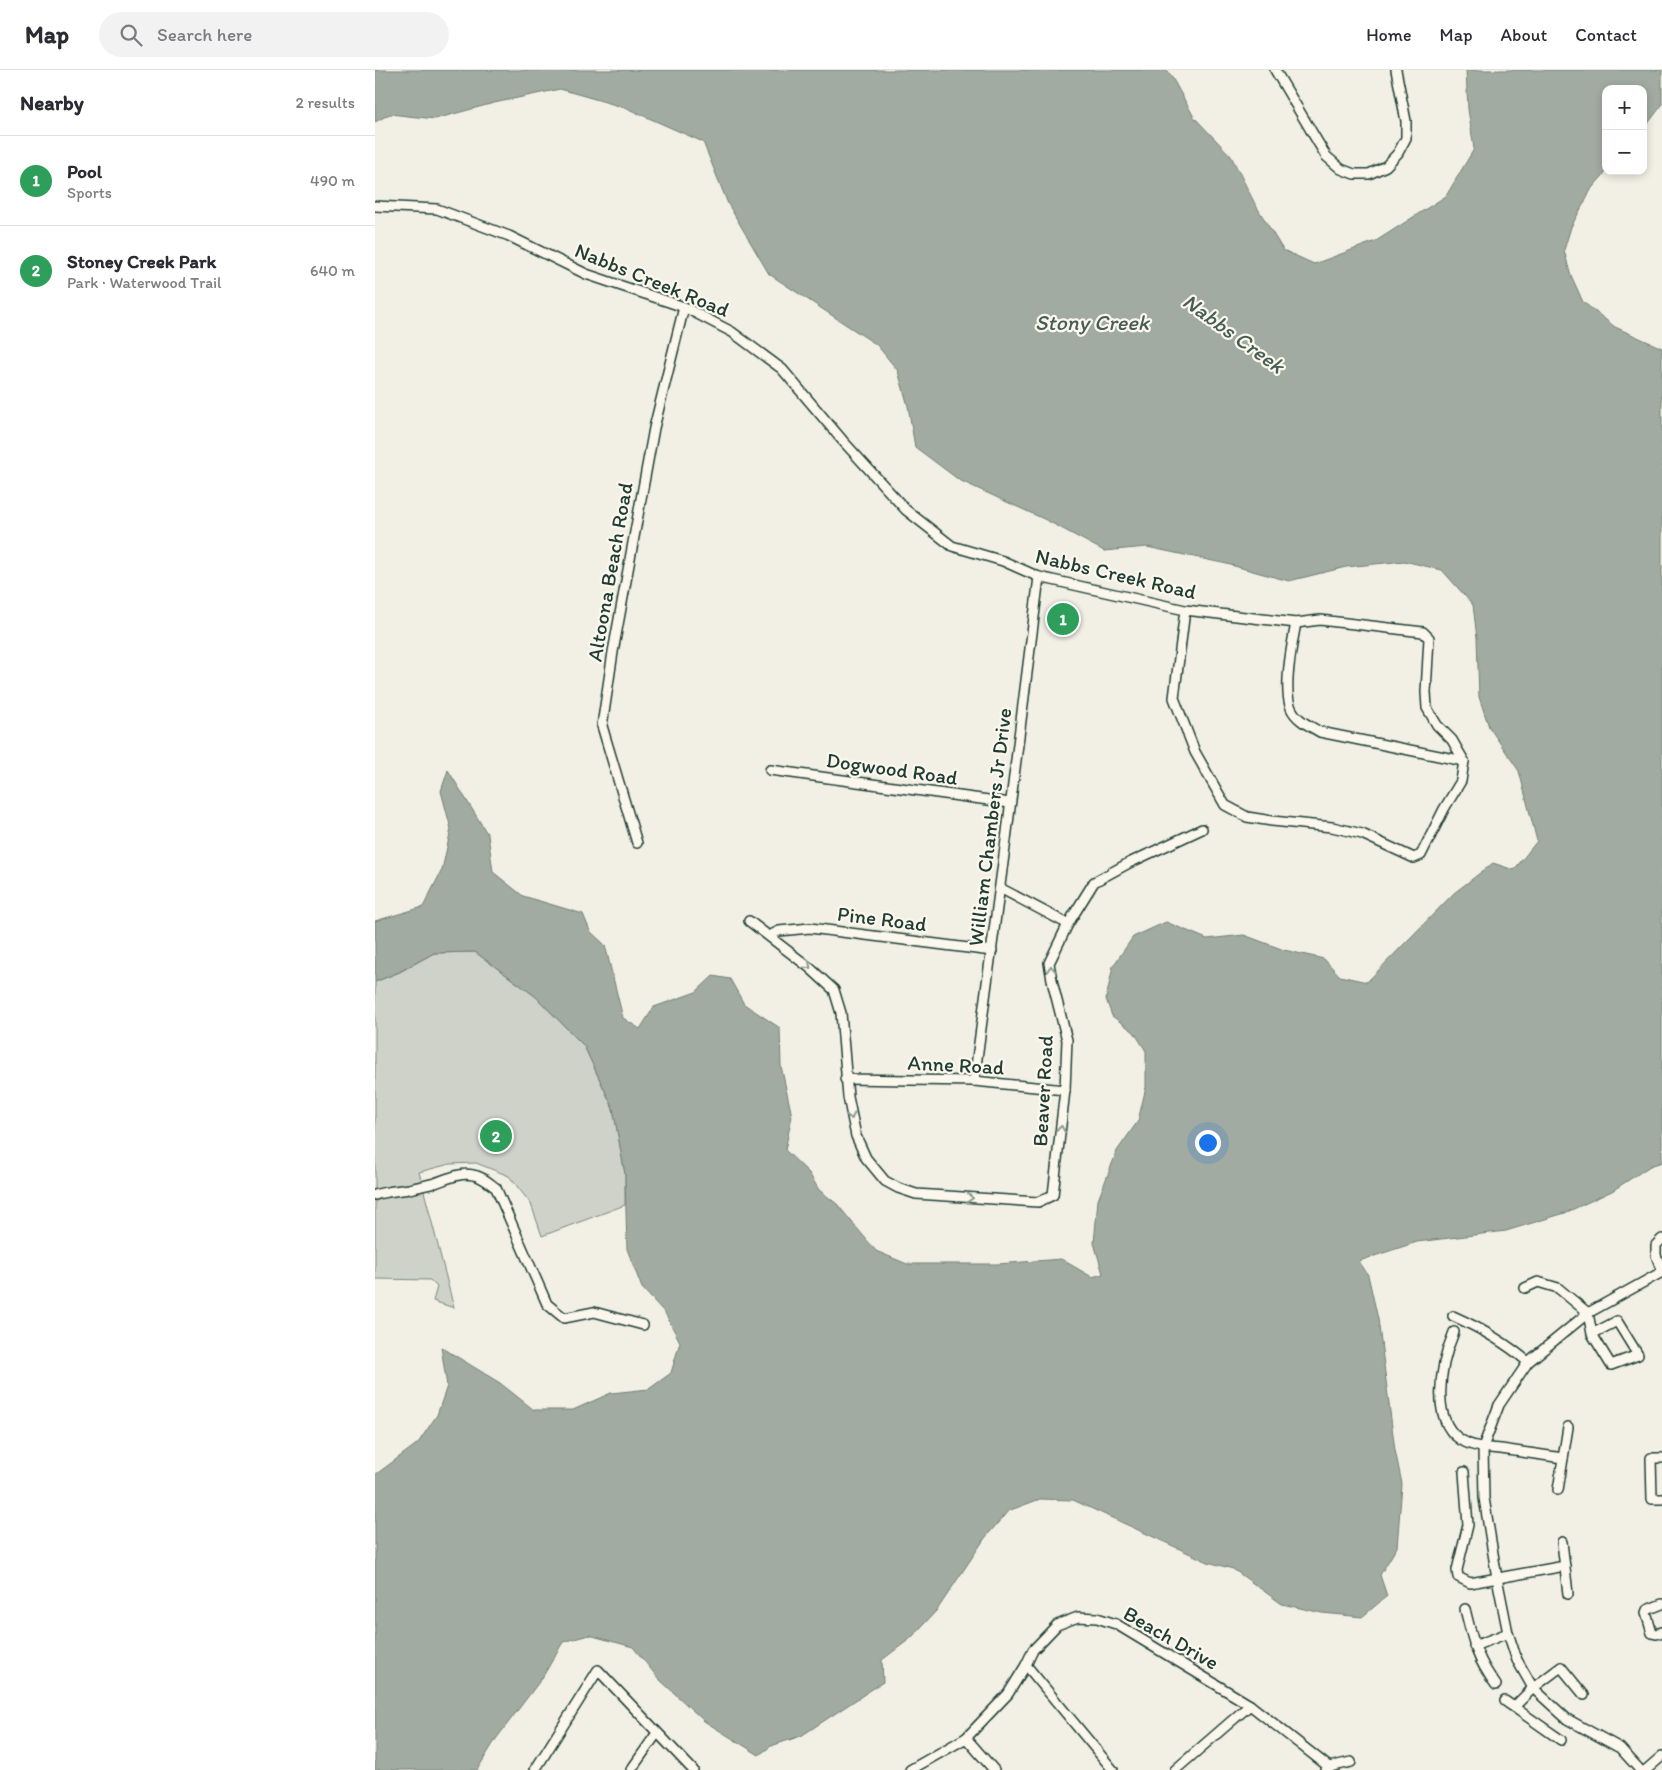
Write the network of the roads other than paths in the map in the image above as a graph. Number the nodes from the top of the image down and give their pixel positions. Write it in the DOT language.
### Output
graph roads {
  1 [pos="1275,70"];
  2 [pos="1396,70"];
  3 [pos="375,206"];
  4 [pos="684,307"];
  5 [pos="1039,577"];
  6 [pos="1185,610"];
  7 [pos="1295,623"];
  8 [pos="1464,761"];
  9 [pos="770,770"];
  10 [pos="1010,803"];
  11 [pos="1202,829"];
  12 [pos="637,843"];
  13 [pos="1000,888"];
  14 [pos="749,921"];
  15 [pos="1068,924"];
  16 [pos="769,936"];
  17 [pos="992,951"];
  18 [pos="845,1079"];
  19 [pos="974,1081"];
  20 [pos="1065,1090"];
  21 [pos="375,1195"];
  22 [pos="1662,1239"];
  23 [pos="1662,1271"];
  24 [pos="1525,1288"];
  25 [pos="1588,1314"];
  26 [pos="1453,1316"];
  27 [pos="643,1325"];
  28 [pos="1454,1332"];
  29 [pos="1592,1334"];
  30 [pos="1528,1362"];
  31 [pos="1568,1427"];
  32 [pos="1483,1447"];
  33 [pos="1563,1458"];
  34 [pos="1662,1458"];
  35 [pos="1464,1472"];
  36 [pos="1558,1490"];
  37 [pos="1662,1499"];
  38 [pos="1562,1542"];
  39 [pos="1565,1566"];
  40 [pos="1497,1578"];
  41 [pos="1568,1594"];
  42 [pos="1662,1604"];
  43 [pos="1465,1609"];
  44 [pos="1662,1632"];
  45 [pos="1508,1633"];
  46 [pos="1474,1646"];
  47 [pos="1026,1665"];
  48 [pos="1497,1685"];
  49 [pos="1533,1688"];
  50 [pos="1584,1695"];
  51 [pos="1505,1701"];
  52 [pos="1249,1705"];
  53 [pos="1514,1707"];
  54 [pos="657,1733"];
  55 [pos="966,1738"];
  56 [pos="1561,1740"];
  57 [pos="1662,1756"];
  58 [pos="1351,1762"];
  59 [pos="1328,1769"];
  60 [pos="535,1770"];
  61 [pos="631,1770"];
  62 [pos="693,1770"];
  63 [pos="910,1770"];
  64 [pos="995,1770"];
  65 [pos="1113,1770"];
  66 [pos="1175,1770"];
  67 [pos="1640,1770"];
  68 [pos="1646,1770"];
  1 -- 2 [label="street"];
  3 -- 4 [label="street, Nabbs Creek Road"];
  4 -- 5 [label="street, Nabbs Creek Road"];
  4 -- 12 [label="street, Altoona Beach Road"];
  5 -- 6 [label="street, Nabbs Creek Road"];
  5 -- 10 [label="street, William Chambers Jr Drive"];
  6 -- 7 [label="street, Nabbs Creek Road"];
  6 -- 8 [label="street"];
  7 -- 8 [label="street"];
  7 -- 8 [label="street, Nabbs Creek Road"];
  9 -- 10 [label="street, Dogwood Road"];
  10 -- 13 [label="street, William Chambers Jr Drive"];
  11 -- 15 [label="street, Beaver Road"];
  13 -- 15 [label="street"];
  13 -- 17 [label="street, William Chambers Jr Drive"];
  14 -- 16 [label="street"];
  20 -- 15 [label="street, Beaver Road, one-way"];
  16 -- 17 [label="street, Pine Road"];
  16 -- 18 [label="street, one-way"];
  17 -- 19 [label="street, William Chambers Jr Drive"];
  18 -- 19 [label="street, Anne Road"];
  18 -- 20 [label="street, Beaver Road, one-way"];
  19 -- 20 [label="street, Anne Road"];
  21 -- 27 [label="street"];
  22 -- 23 [label="street"];
  23 -- 25 [label="street"];
  24 -- 25 [label="street"];
  25 -- 29 [label="street"];
  25 -- 30 [label="street"];
  26 -- 30 [label="street"];
  28 -- 32 [label="street"];
  29 -- 29 [label="street"];
  30 -- 32 [label="street"];
  31 -- 33 [label="street"];
  32 -- 33 [label="street"];
  32 -- 40 [label="street"];
  33 -- 36 [label="street"];
  34 -- 37 [label="street"];
  35 -- 40 [label="street"];
  38 -- 39 [label="street"];
  39 -- 40 [label="street"];
  39 -- 41 [label="street"];
  40 -- 45 [label="street"];
  42 -- 44 [label="street"];
  43 -- 46 [label="street"];
  45 -- 46 [label="street"];
  45 -- 49 [label="street"];
  46 -- 48 [label="street"];
  47 -- 52 [label="street, Beach Drive"];
  47 -- 55 [label="street, Beach Drive"];
  47 -- 65 [label="street"];
  49 -- 50 [label="street"];
  49 -- 53 [label="street"];
  49 -- 67 [label="street"];
  51 -- 53 [label="street"];
  52 -- 59 [label="street, Beach Drive"];
  52 -- 66 [label="street"];
  53 -- 56 [label="street"];
  54 -- 60 [label="street"];
  54 -- 61 [label="street"];
  54 -- 62 [label="street"];
  55 -- 63 [label="street, Beach Drive"];
  55 -- 64 [label="street"];
  57 -- 68 [label="street"];
  58 -- 59 [label="street"];
}
